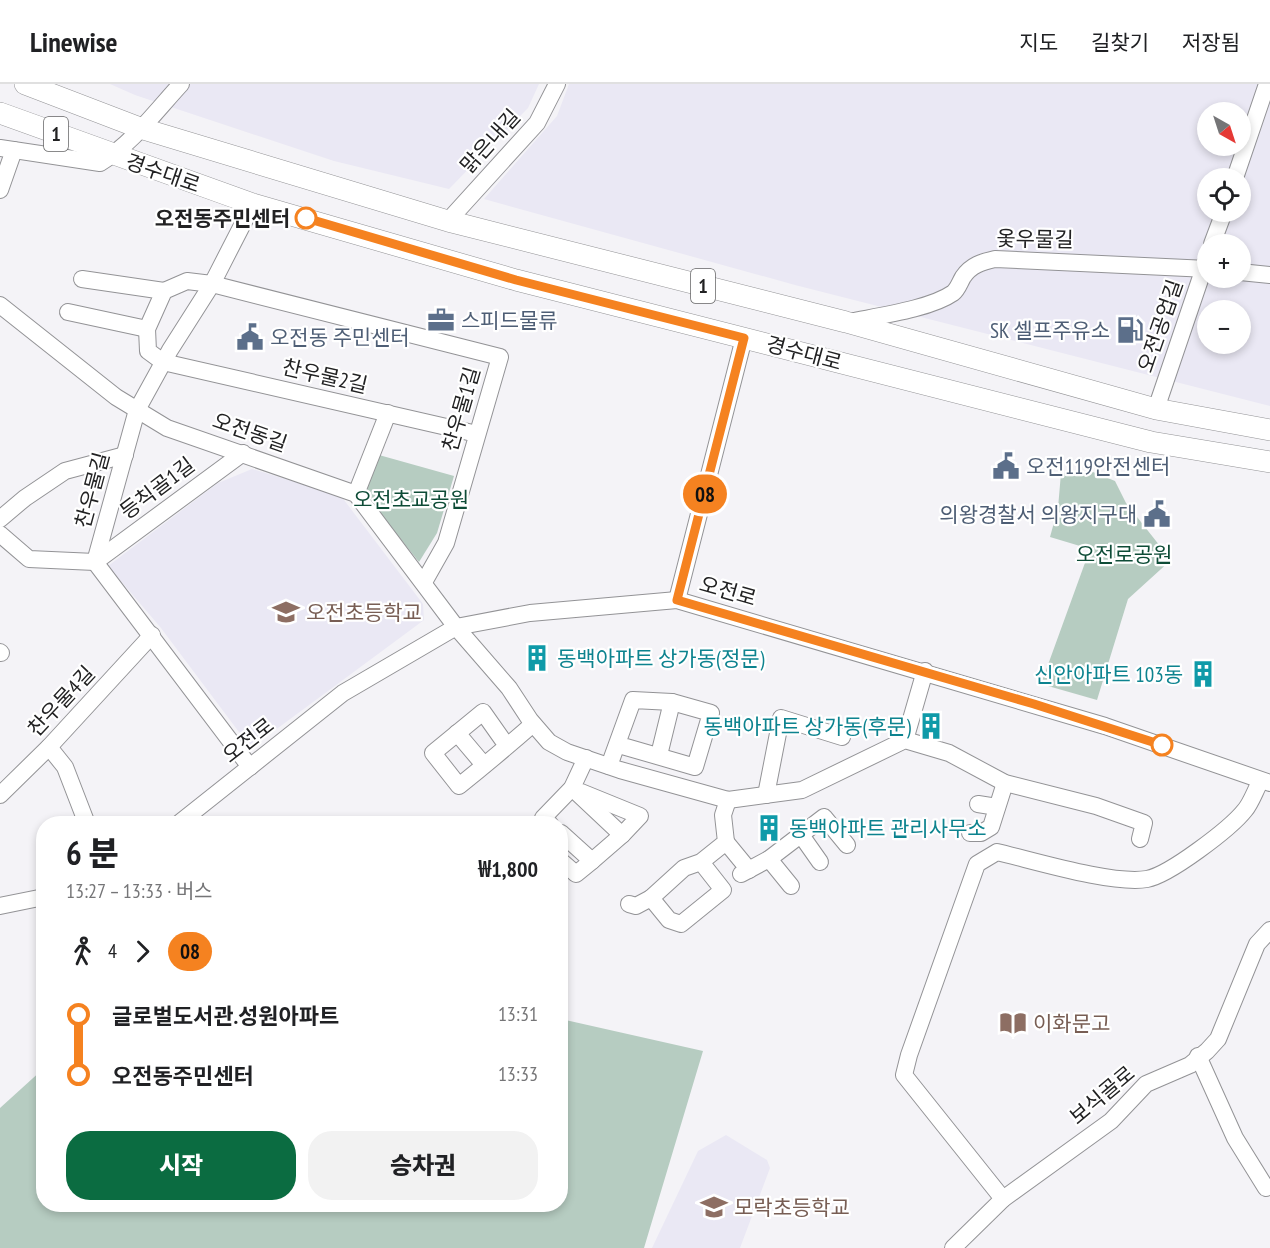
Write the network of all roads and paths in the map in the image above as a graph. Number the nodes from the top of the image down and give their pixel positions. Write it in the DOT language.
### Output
graph roads {
  1 [pos="25,84"];
  2 [pos="181,84"];
  3 [pos="557,84"];
  4 [pos="1267,84"];
  5 [pos="0,113"];
  6 [pos="140,128"];
  7 [pos="7,149"];
  8 [pos="112,156"];
  9 [pos="1238,168"];
  10 [pos="0,190"];
  11 [pos="253,204"];
  12 [pos="448,221"];
  13 [pos="1197,266"];
  14 [pos="1251,273"];
  15 [pos="1270,275"];
  16 [pos="82,279"];
  17 [pos="212,284"];
  18 [pos="1198,288"];
  19 [pos="164,291"];
  20 [pos="0,305"];
  21 [pos="68,312"];
  22 [pos="846,322"];
  23 [pos="147,329"];
  24 [pos="744,338"];
  25 [pos="164,362"];
  26 [pos="1156,409"];
  27 [pos="137,410"];
  28 [pos="388,413"];
  29 [pos="1270,430"];
  30 [pos="477,434"];
  31 [pos="243,453"];
  32 [pos="125,455"];
  33 [pos="1270,462"];
  34 [pos="356,494"];
  35 [pos="0,519"];
  36 [pos="0,534"];
  37 [pos="96,562"];
  38 [pos="424,582"];
  39 [pos="677,600"];
  40 [pos="456,627"];
  41 [pos="152,635"];
  42 [pos="925,671"];
  43 [pos="672,702"];
  44 [pos="533,724"];
  45 [pos="457,733"];
  46 [pos="843,737"];
  47 [pos="905,740"];
  48 [pos="619,745"];
  49 [pos="507,746"];
  50 [pos="49,747"];
  51 [pos="659,755"];
  52 [pos="586,758"];
  53 [pos="484,765"];
  54 [pos="609,766"];
  55 [pos="250,767"];
  56 [pos="1005,783"];
  57 [pos="1265,783"];
  58 [pos="572,788"];
  59 [pos="2,789"];
  60 [pos="766,795"];
  61 [pos="729,800"];
  62 [pos="978,804"];
  63 [pos="997,807"];
  64 [pos="84,816"];
  65 [pos="188,816"];
  66 [pos="548,816"];
  67 [pos="970,833"];
  68 [pos="622,835"];
  69 [pos="801,835"];
  70 [pos="568,839"];
  71 [pos="1140,839"];
  72 [pos="726,842"];
  73 [pos="847,844"];
  74 [pos="769,859"];
  75 [pos="592,861"];
  76 [pos="701,862"];
  77 [pos="820,862"];
  78 [pos="568,867"];
  79 [pos="792,886"];
  80 [pos="36,898"];
  81 [pos="651,898"];
  82 [pos="629,904"];
  83 [pos="0,906"];
  84 [pos="1270,930"];
  85 [pos="1198,1056"];
  86 [pos="1266,1188"];
  87 [pos="1003,1199"];
  88 [pos="953,1248"];
  1 -- 6 [label="main road, 경수대로 / 1"];
  2 -- 6 [label="street"];
  3 -- 12 [label="street, 맑은내길"];
  4 -- 9 [label="street"];
  5 -- 8 [label="main road, 경수대로 / 1"];
  6 -- 8 [label="street"];
  6 -- 12 [label="main road, 경수대로 / 1"];
  7 -- 8 [label="street"];
  7 -- 10 [label="street"];
  8 -- 11 [label="main road, 경수대로 / 1"];
  11 -- 17 [label="street, 찬우물길"];
  11 -- 24 [label="main road, 경수대로 / 1"];
  12 -- 22 [label="main road, 경수대로 / 1"];
  13 -- 22 [label="street, 옻우물길"];
  14 -- 15 [label="street"];
  16 -- 19 [label="street"];
  17 -- 19 [label="street"];
  17 -- 25 [label="street, 찬우물길"];
  17 -- 30 [label="street, 찬우물1길"];
  18 -- 26 [label="street, 오전공업길"];
  19 -- 23 [label="street"];
  20 -- 27 [label="street, 오전동길"];
  21 -- 23 [label="street"];
  22 -- 26 [label="main road, 경수대로 / 1"];
  23 -- 25 [label="street"];
  24 -- 33 [label="main road, 경수대로 / 1"];
  24 -- 39 [label="street"];
  25 -- 27 [label="street, 찬우물길"];
  25 -- 28 [label="street, 찬우물2길"];
  26 -- 29 [label="main road, 경수대로 / 1"];
  27 -- 31 [label="street, 오전동길"];
  27 -- 32 [label="street, 찬우물길"];
  28 -- 30 [label="street, 찬우물2길"];
  28 -- 34 [label="street"];
  30 -- 38 [label="street, 찬우물1길"];
  31 -- 34 [label="street, 오전동길"];
  31 -- 37 [label="street, 등칙골1길"];
  32 -- 35 [label="street"];
  32 -- 37 [label="street, 찬우물길"];
  34 -- 38 [label="street"];
  36 -- 37 [label="street"];
  37 -- 41 [label="street"];
  38 -- 40 [label="street"];
  39 -- 40 [label="street, 오전로"];
  39 -- 42 [label="street, 오전로"];
  40 -- 44 [label="street"];
  40 -- 55 [label="street, 오전로"];
  41 -- 50 [label="street, 찬우물4길"];
  41 -- 55 [label="street"];
  42 -- 47 [label="street"];
  42 -- 57 [label="street, 오전로"];
  43 -- 48 [label="street"];
  43 -- 51 [label="street"];
  43 -- 51 [label="street"];
  44 -- 49 [label="street"];
  44 -- 52 [label="street"];
  45 -- 49 [label="street"];
  45 -- 53 [label="street"];
  45 -- 53 [label="street"];
  46 -- 60 [label="street"];
  47 -- 56 [label="street"];
  47 -- 60 [label="street"];
  48 -- 51 [label="street"];
  48 -- 54 [label="street"];
  49 -- 53 [label="street"];
  50 -- 59 [label="street, 찬우물4길"];
  50 -- 64 [label="street"];
  52 -- 54 [label="street"];
  52 -- 58 [label="street"];
  54 -- 61 [label="street"];
  55 -- 65 [label="street, 오전로"];
  56 -- 63 [label="street"];
  56 -- 71 [label="street"];
  57 -- 87 [label="street"];
  58 -- 66 [label="street"];
  58 -- 68 [label="street"];
  58 -- 68 [label="street"];
  60 -- 61 [label="street"];
  61 -- 72 [label="street"];
  62 -- 63 [label="street"];
  63 -- 67 [label="street"];
  68 -- 75 [label="street"];
  69 -- 73 [label="street"];
  69 -- 74 [label="street"];
  69 -- 77 [label="street"];
  70 -- 75 [label="street"];
  72 -- 74 [label="street"];
  72 -- 76 [label="street"];
  74 -- 79 [label="street"];
  75 -- 78 [label="street"];
  76 -- 81 [label="street"];
  76 -- 81 [label="street"];
  80 -- 83 [label="street"];
  81 -- 82 [label="street"];
  84 -- 85 [label="street, 보식골로"];
  85 -- 86 [label="street"];
  85 -- 87 [label="street, 보식골로"];
  87 -- 88 [label="street, 보식골로"];
}
